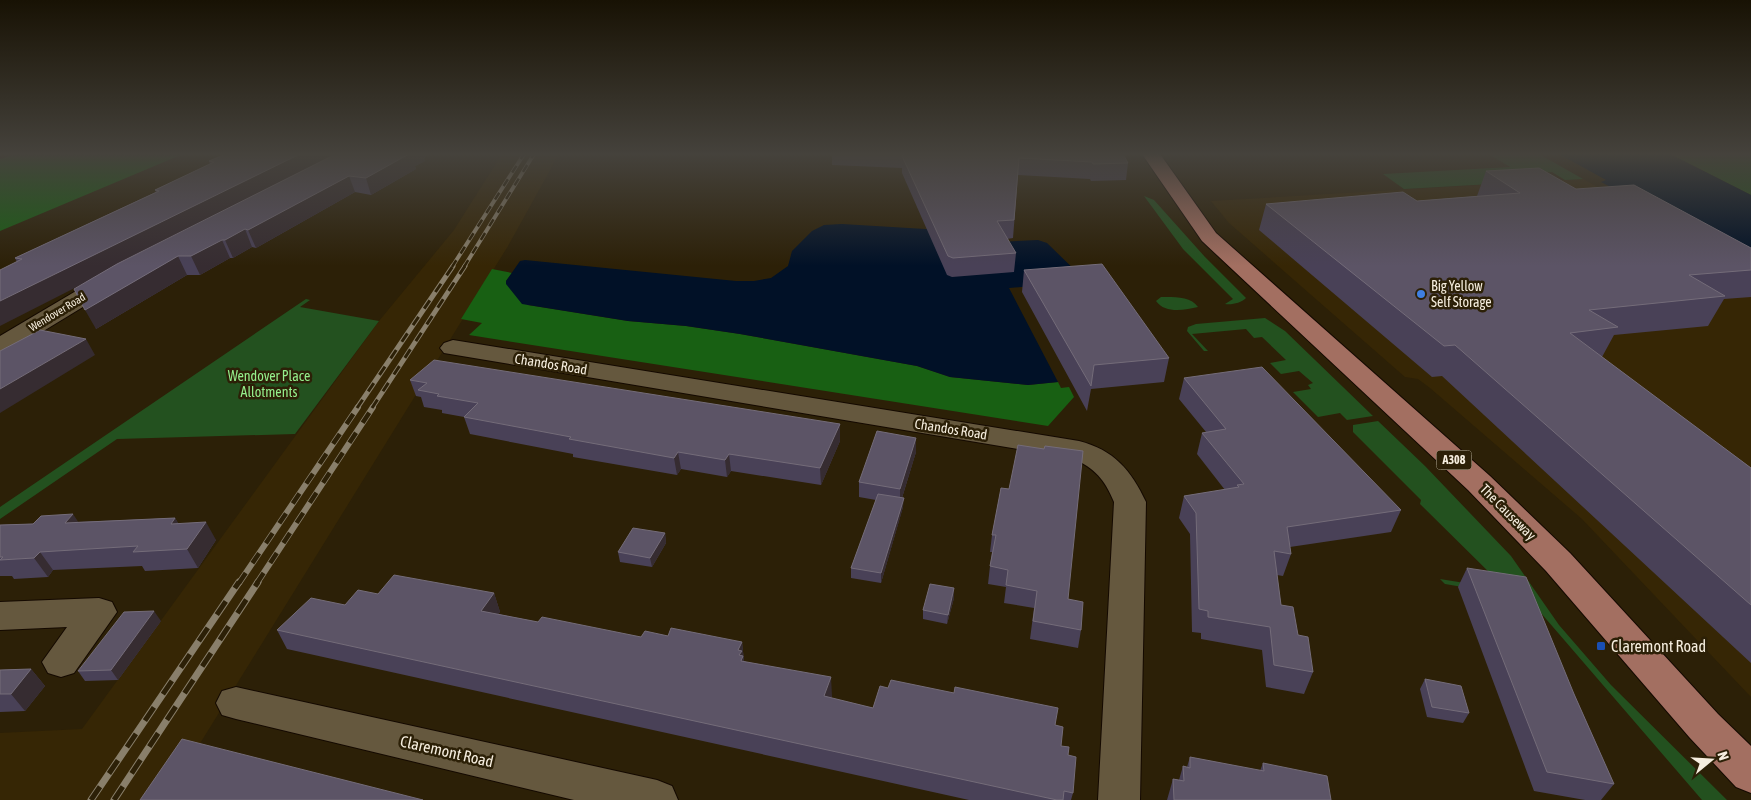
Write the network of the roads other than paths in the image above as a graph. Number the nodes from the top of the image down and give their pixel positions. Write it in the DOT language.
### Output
graph roads {
  1 [pos="1177,191"];
  2 [pos="126,272"];
  3 [pos="0,347"];
  4 [pos="453,348"];
  5 [pos="0,616"];
  6 [pos="62,662"];
  7 [pos="236,703"];
  8 [pos="1751,774"];
  9 [pos="657,800"];
  10 [pos="1119,800"];
  1 -- 8 [label="main road, The Causeway / A308"];
  2 -- 3 [label="street, Wendover Road"];
  4 -- 10 [label="street, Chandos Road"];
  5 -- 6 [label="street"];
  7 -- 9 [label="street, Claremont Road"];
}
